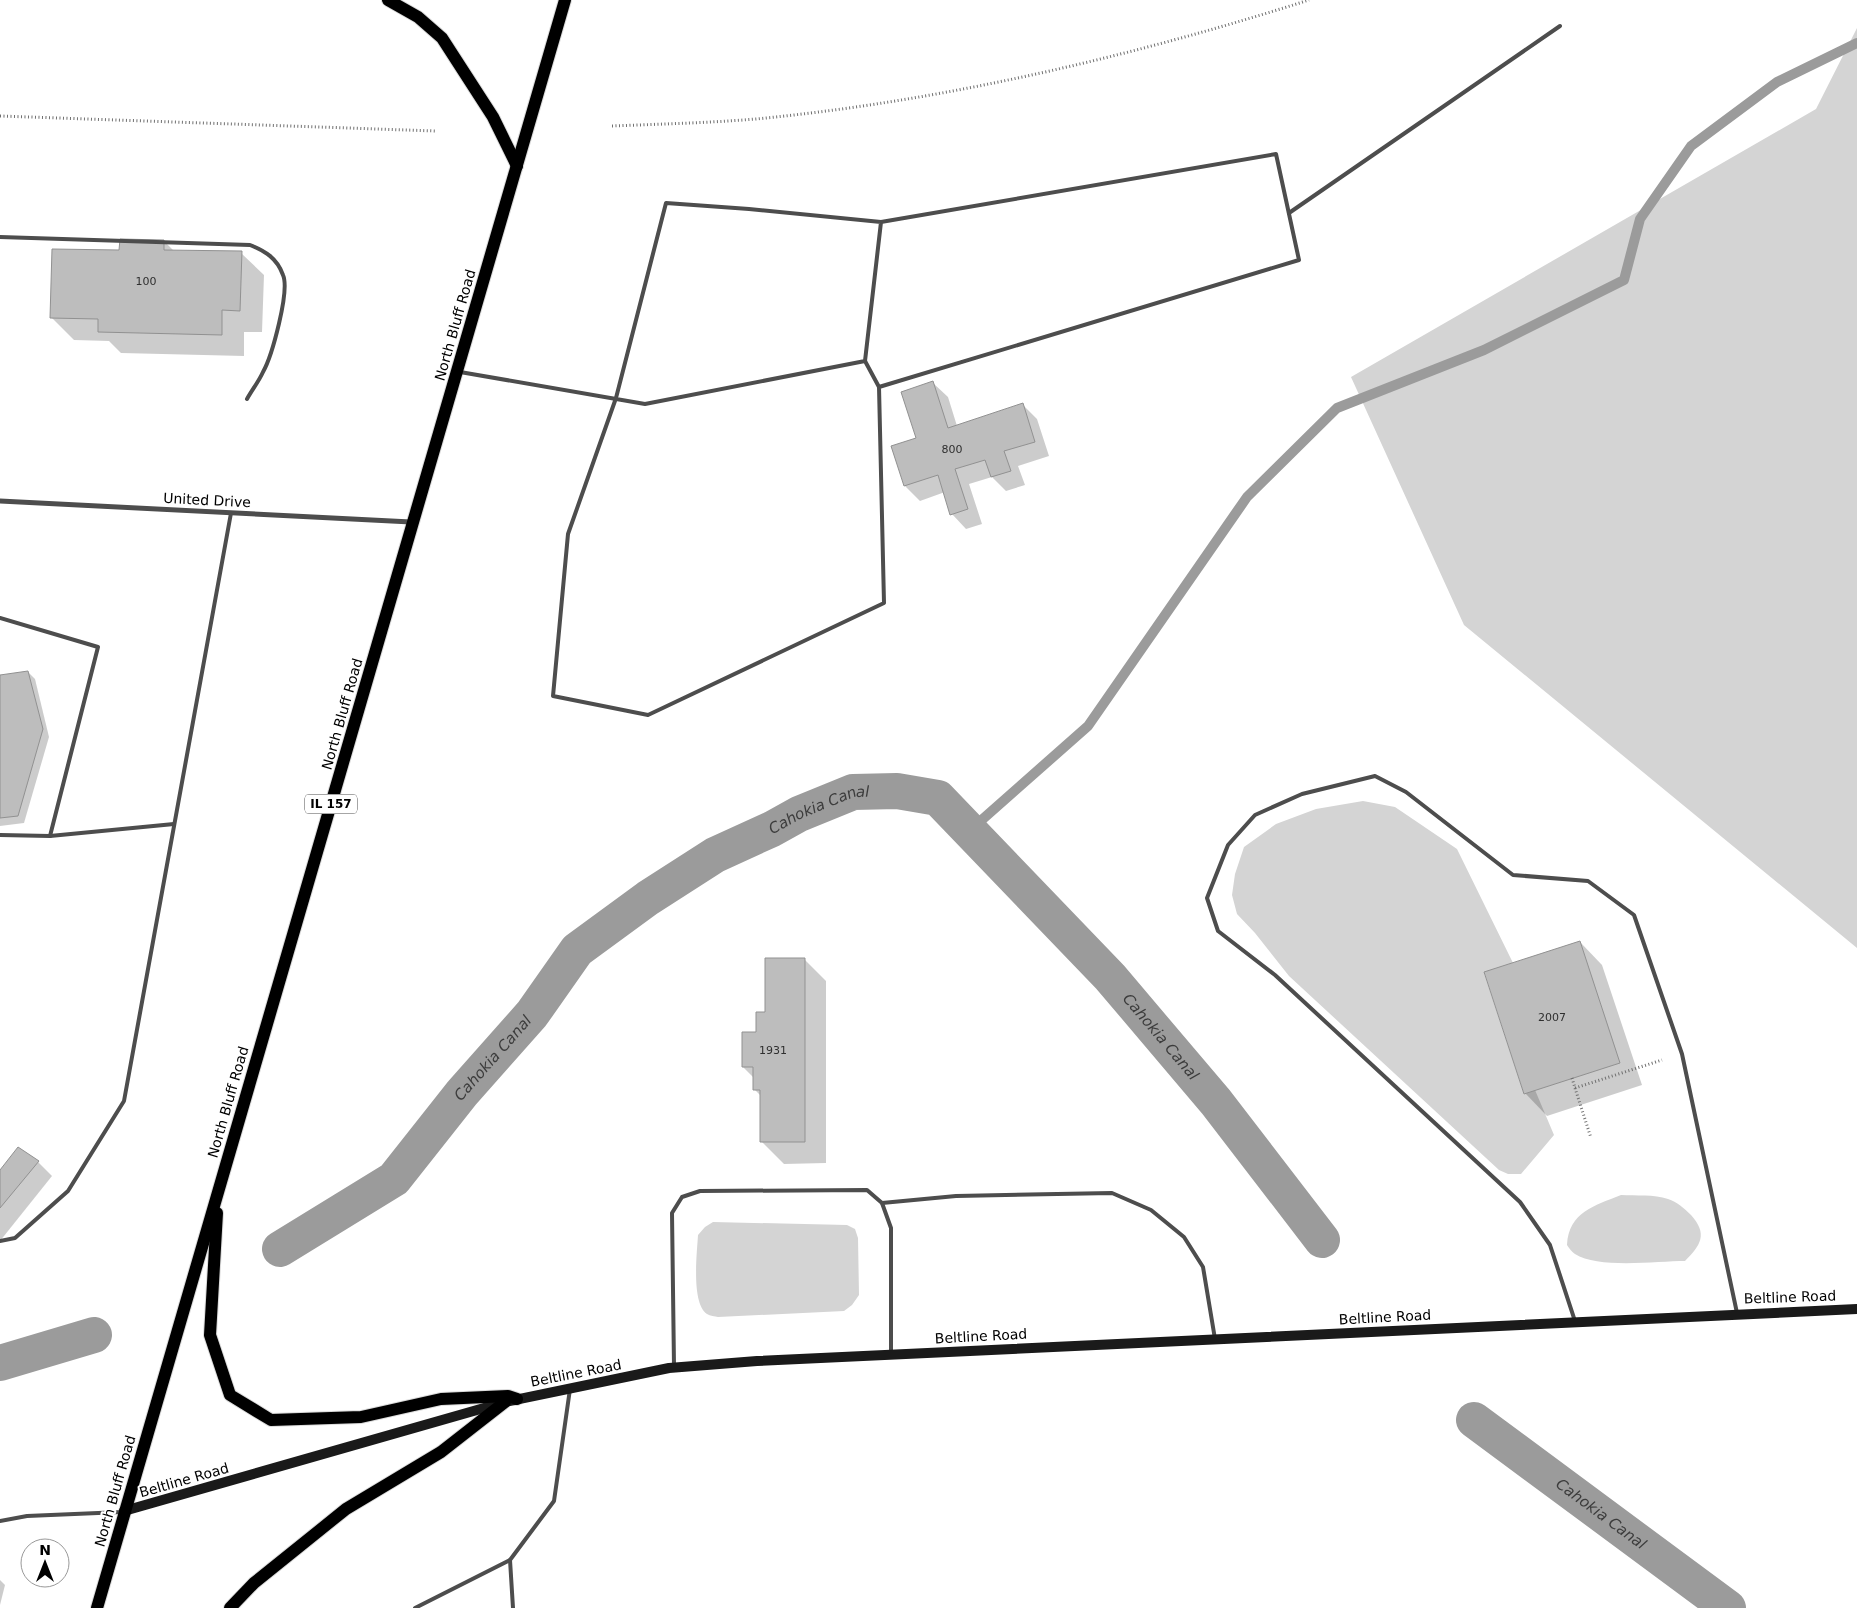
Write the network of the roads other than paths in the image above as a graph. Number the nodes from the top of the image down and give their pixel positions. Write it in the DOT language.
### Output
graph roads {
  1 [pos="388,0"];
  2 [pos="565,0"];
  3 [pos="1560,26"];
  4 [pos="518,166"];
  5 [pos="1288,213"];
  6 [pos="881,222"];
  7 [pos="0,236"];
  8 [pos="865,361"];
  9 [pos="457,371"];
  10 [pos="879,387"];
  11 [pos="247,398"];
  12 [pos="616,398"];
  13 [pos="0,501"];
  14 [pos="231,513"];
  15 [pos="413,522"];
  16 [pos="0,618"];
  17 [pos="174,824"];
  18 [pos="0,836"];
  19 [pos="50,836"];
  20 [pos="221,1179"];
  21 [pos="882,1203"];
  22 [pos="0,1241"];
  23 [pos="1857,1309"];
  24 [pos="1736,1313"];
  25 [pos="1575,1321"];
  26 [pos="1215,1339"];
  27 [pos="891,1354"];
  28 [pos="674,1368"];
  29 [pos="570,1389"];
  30 [pos="511,1401"];
  31 [pos="124,1511"];
  32 [pos="0,1521"];
  33 [pos="510,1560"];
  34 [pos="97,1608"];
  35 [pos="230,1608"];
  36 [pos="416,1608"];
  37 [pos="513,1608"];
  1 -- 4 [label="main road"];
  2 -- 4 [label="main road, North Bluff Road / IL 157"];
  3 -- 5 [label="lane"];
  4 -- 9 [label="main road, North Bluff Road / IL 157"];
  5 -- 6 [label="lane"];
  5 -- 10 [label="lane"];
  6 -- 8 [label="lane"];
  6 -- 12 [label="lane"];
  7 -- 11 [label="lane"];
  8 -- 10 [label="lane"];
  8 -- 12 [label="lane"];
  9 -- 12 [label="lane"];
  9 -- 15 [label="main road, North Bluff Road / IL 157"];
  10 -- 12 [label="lane"];
  13 -- 14 [label="street, United Drive"];
  14 -- 15 [label="street, United Drive"];
  14 -- 17 [label="lane"];
  15 -- 20 [label="main road, North Bluff Road / IL 157"];
  16 -- 19 [label="lane"];
  17 -- 19 [label="lane"];
  17 -- 22 [label="lane"];
  18 -- 19 [label="lane"];
  20 -- 30 [label="main road"];
  20 -- 31 [label="main road, North Bluff Road / IL 157"];
  21 -- 26 [label="lane"];
  21 -- 27 [label="lane"];
  21 -- 28 [label="lane"];
  23 -- 24 [label="main road, Beltline Road"];
  24 -- 25 [label="main road, Beltline Road"];
  24 -- 25 [label="lane"];
  25 -- 26 [label="main road, Beltline Road"];
  26 -- 27 [label="main road, Beltline Road"];
  27 -- 28 [label="main road, Beltline Road"];
  28 -- 29 [label="main road, Beltline Road"];
  29 -- 30 [label="main road, Beltline Road"];
  29 -- 33 [label="lane"];
  30 -- 31 [label="main road, Beltline Road"];
  30 -- 35 [label="main road"];
  31 -- 32 [label="lane"];
  31 -- 34 [label="main road, North Bluff Road / IL 157"];
  33 -- 36 [label="lane"];
  33 -- 37 [label="lane"];
}
